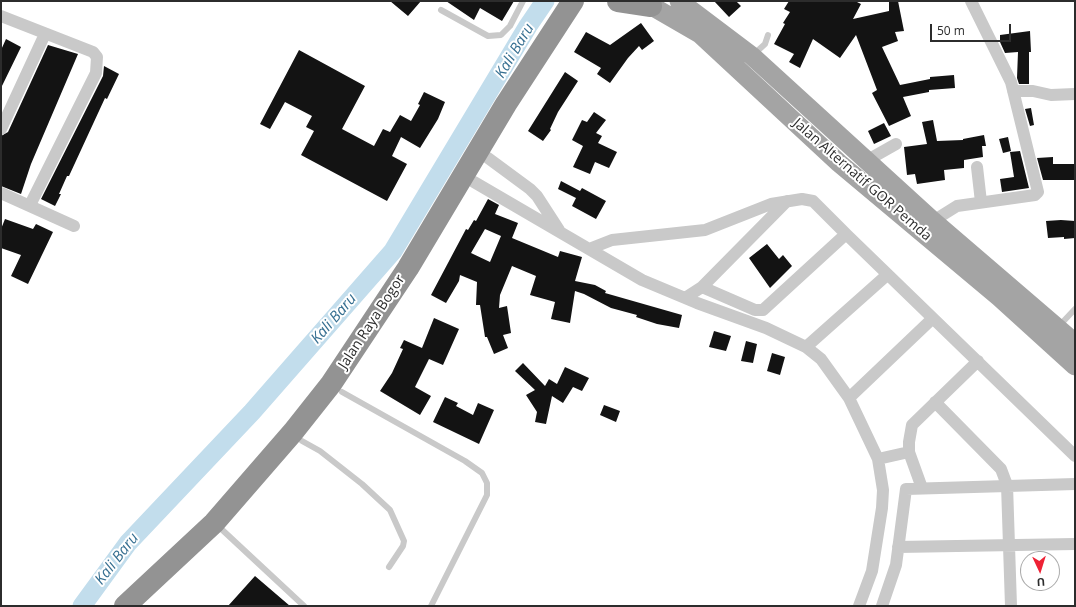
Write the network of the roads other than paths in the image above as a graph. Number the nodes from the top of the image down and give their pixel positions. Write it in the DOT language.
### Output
graph roads {
  1 [pos="523,1"];
  2 [pos="573,1"];
  3 [pos="588,1"];
  4 [pos="618,1"];
  5 [pos="679,1"];
  6 [pos="971,1"];
  7 [pos="647,3"];
  8 [pos="441,10"];
  9 [pos="1,16"];
  10 [pos="46,34"];
  11 [pos="768,35"];
  12 [pos="752,56"];
  13 [pos="1013,91"];
  14 [pos="1075,94"];
  15 [pos="1,129"];
  16 [pos="896,144"];
  17 [pos="488,158"];
  18 [pos="866,161"];
  19 [pos="977,167"];
  20 [pos="474,182"];
  21 [pos="1,193"];
  22 [pos="787,201"];
  23 [pos="981,202"];
  24 [pos="30,205"];
  25 [pos="933,221"];
  26 [pos="441,225"];
  27 [pos="74,226"];
  28 [pos="561,233"];
  29 [pos="846,234"];
  30 [pos="590,249"];
  31 [pos="887,275"];
  32 [pos="702,287"];
  33 [pos="686,298"];
  34 [pos="1075,309"];
  35 [pos="932,319"];
  36 [pos="1058,327"];
  37 [pos="1075,343"];
  38 [pos="806,347"];
  39 [pos="978,361"];
  40 [pos="1075,366"];
  41 [pos="342,392"];
  42 [pos="849,398"];
  43 [pos="935,402"];
  44 [pos="302,441"];
  45 [pos="910,452"];
  46 [pos="1075,456"];
  47 [pos="878,459"];
  48 [pos="1075,484"];
  49 [pos="1007,485"];
  50 [pos="922,488"];
  51 [pos="219,527"];
  52 [pos="1010,544"];
  53 [pos="1075,544"];
  54 [pos="898,547"];
  55 [pos="389,567"];
  56 [pos="125,606"];
  57 [pos="145,606"];
  58 [pos="304,606"];
  59 [pos="431,606"];
  60 [pos="859,606"];
  61 [pos="882,606"];
  62 [pos="1011,606"];
  1 -- 8 [label="lane"];
  2 -- 26 [label="highway, Jalan Raya Bogor"];
  3 -- 17 [label="highway, Jalan Raya Bogor"];
  4 -- 7 [label="highway"];
  5 -- 12 [label="main road, Jalan Alternatif GOR Pemda"];
  6 -- 13 [label="street"];
  7 -- 40 [label="main road, Jalan Alternatif GOR Pemda"];
  9 -- 10 [label="street"];
  10 -- 15 [label="street"];
  10 -- 24 [label="street"];
  11 -- 12 [label="lane"];
  12 -- 18 [label="main road, Jalan Alternatif GOR Pemda"];
  13 -- 14 [label="street"];
  13 -- 23 [label="street"];
  16 -- 18 [label="street"];
  17 -- 20 [label="highway, Jalan Raya Bogor"];
  17 -- 28 [label="street"];
  18 -- 25 [label="main road, Jalan Alternatif GOR Pemda"];
  19 -- 23 [label="street"];
  20 -- 26 [label="highway, Jalan Raya Bogor"];
  20 -- 28 [label="street"];
  21 -- 24 [label="street"];
  22 -- 29 [label="street"];
  22 -- 30 [label="street"];
  22 -- 32 [label="street"];
  23 -- 25 [label="street"];
  24 -- 27 [label="street"];
  25 -- 36 [label="main road, Jalan Alternatif GOR Pemda"];
  26 -- 41 [label="highway, Jalan Raya Bogor"];
  26 -- 51 [label="highway, Jalan Raya Bogor"];
  28 -- 30 [label="street"];
  29 -- 31 [label="street"];
  29 -- 32 [label="street"];
  30 -- 33 [label="street"];
  31 -- 35 [label="street"];
  31 -- 38 [label="street"];
  32 -- 33 [label="street"];
  33 -- 38 [label="street"];
  34 -- 36 [label="lane"];
  35 -- 39 [label="street"];
  35 -- 42 [label="street"];
  36 -- 37 [label="main road, Jalan Alternatif GOR Pemda"];
  38 -- 42 [label="street"];
  39 -- 43 [label="street"];
  39 -- 46 [label="street"];
  41 -- 44 [label="highway, Jalan Raya Bogor"];
  41 -- 59 [label="lane"];
  42 -- 47 [label="street"];
  43 -- 45 [label="street"];
  43 -- 49 [label="street"];
  44 -- 51 [label="highway, Jalan Raya Bogor"];
  44 -- 55 [label="lane"];
  45 -- 47 [label="street"];
  45 -- 50 [label="street"];
  47 -- 60 [label="street"];
  48 -- 49 [label="street"];
  49 -- 50 [label="street"];
  49 -- 52 [label="street"];
  50 -- 54 [label="street"];
  51 -- 56 [label="highway, Jalan Raya Bogor"];
  51 -- 57 [label="highway, Jalan Raya Bogor"];
  51 -- 58 [label="lane"];
  52 -- 53 [label="street"];
  52 -- 54 [label="street"];
  52 -- 62 [label="street"];
  54 -- 61 [label="street"];
}
